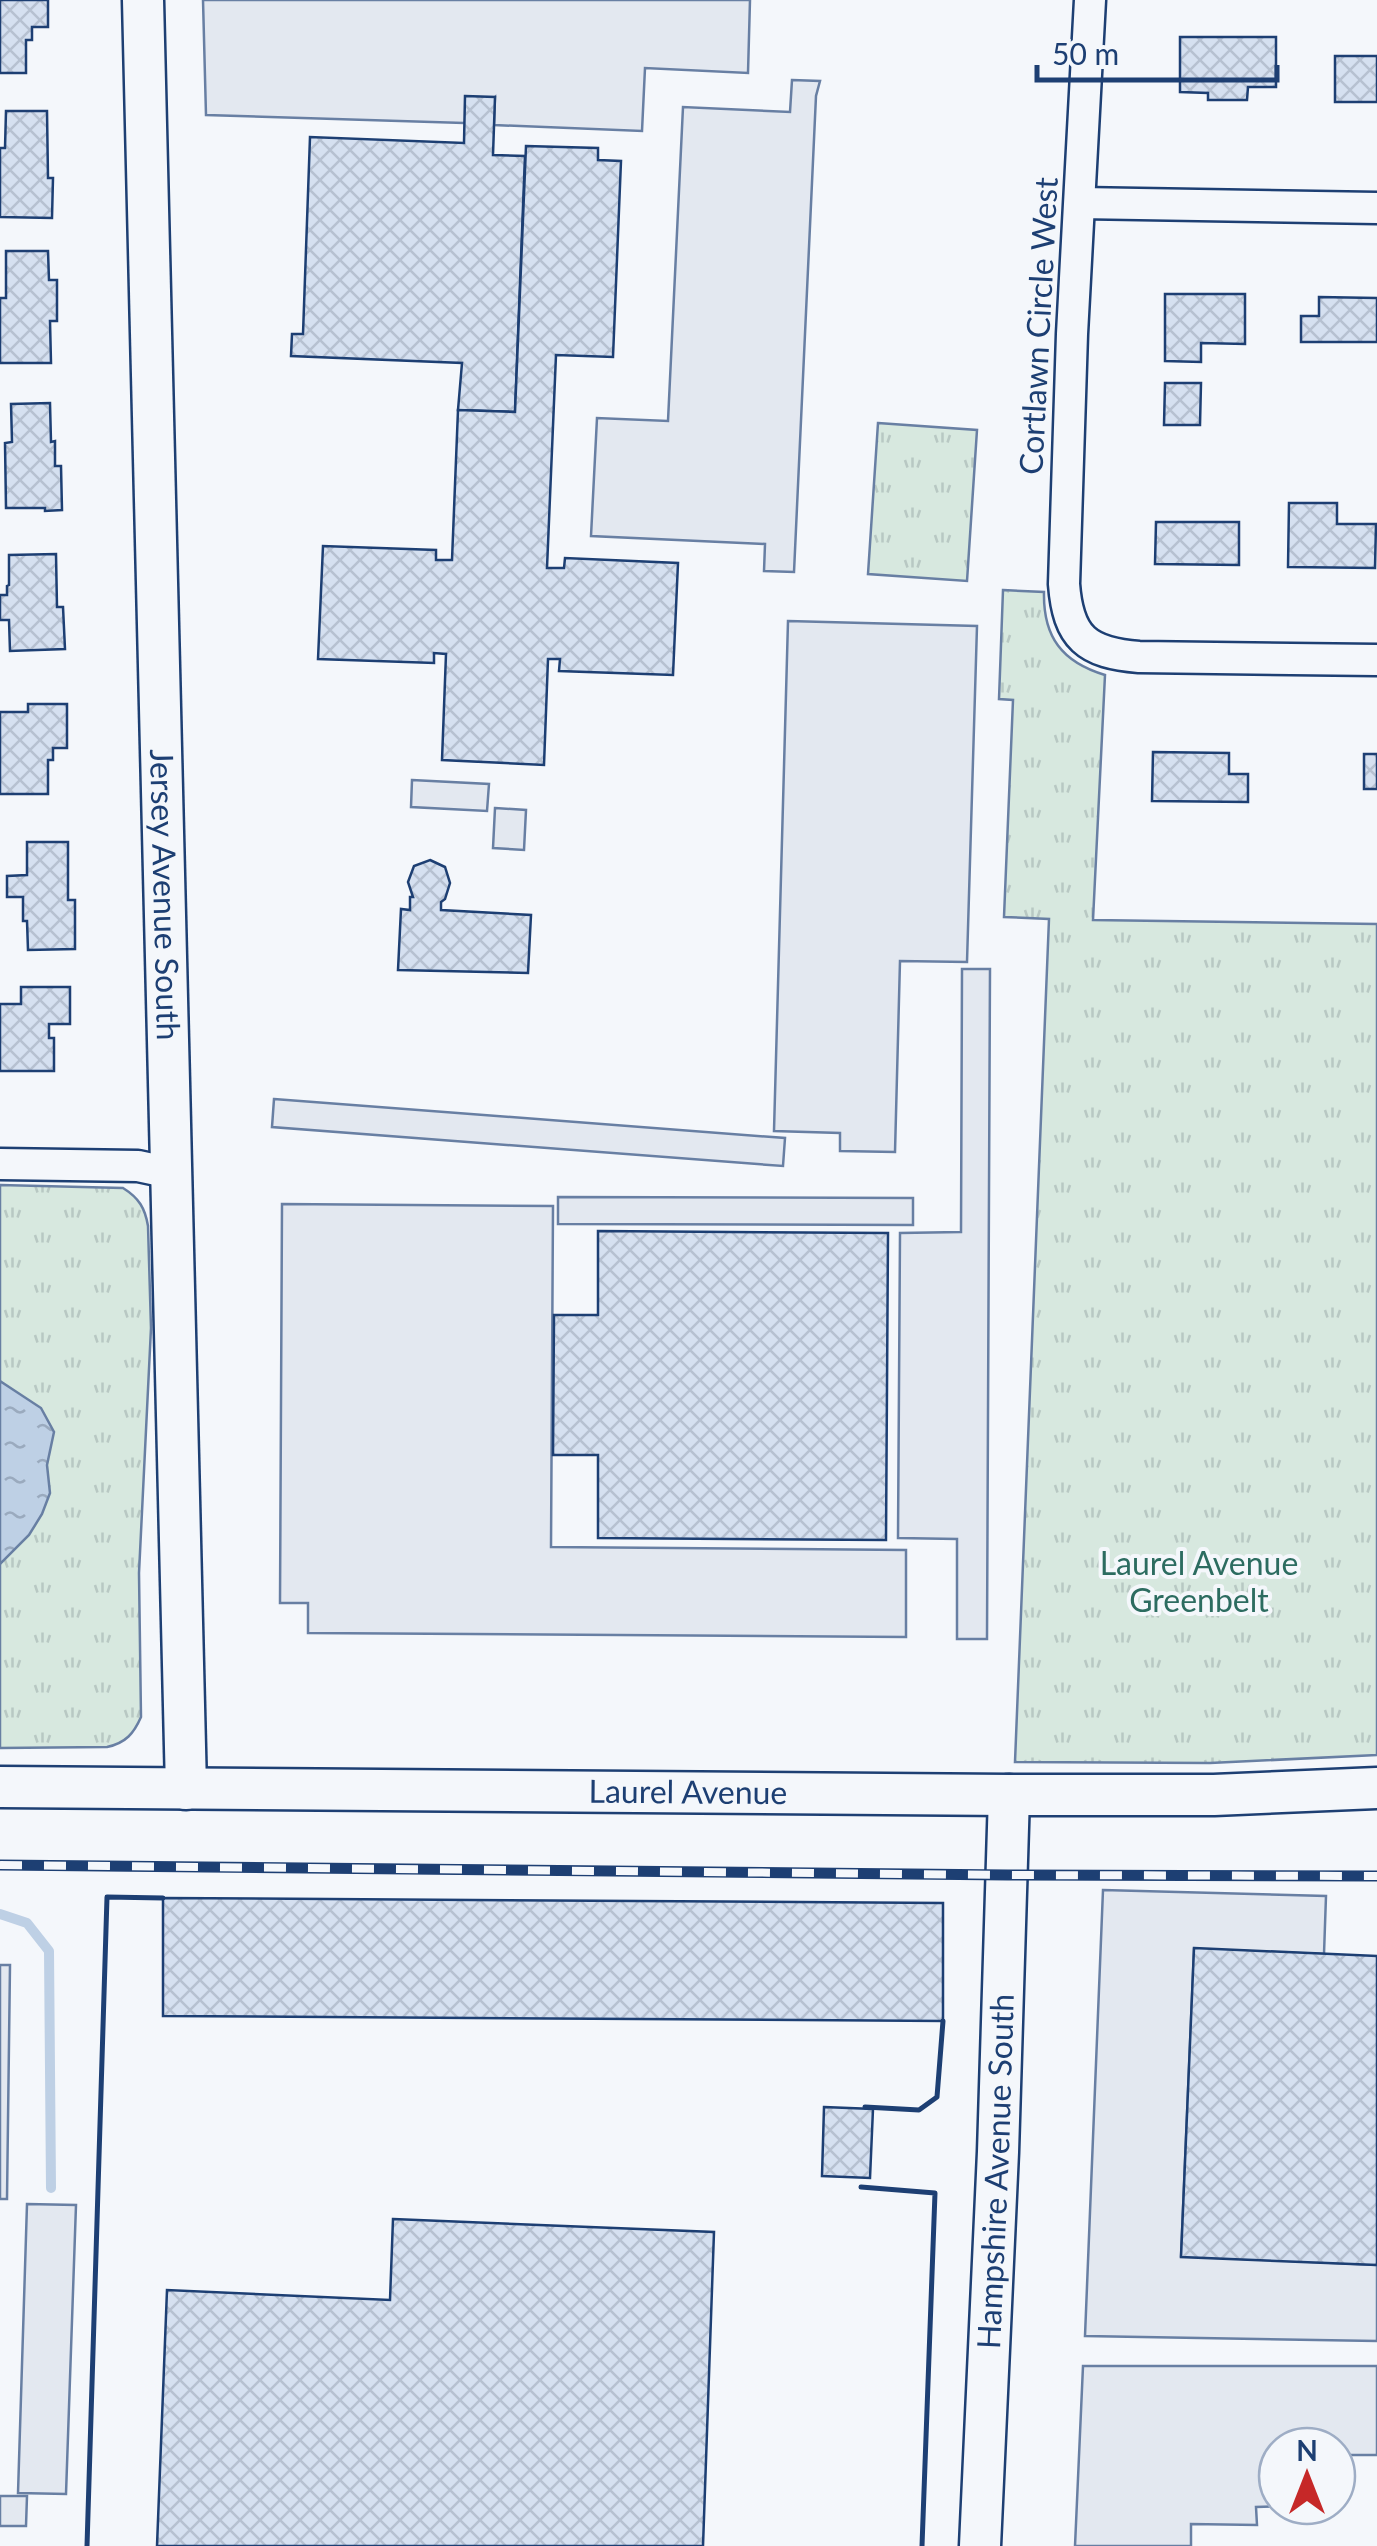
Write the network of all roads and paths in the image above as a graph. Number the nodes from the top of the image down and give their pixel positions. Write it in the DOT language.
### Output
graph roads {
  1 [pos="143,0"];
  2 [pos="1090,0"];
  3 [pos="1080,203"];
  4 [pos="1377,208"];
  5 [pos="1377,660"];
  6 [pos="0,1164"];
  7 [pos="171,1174"];
  8 [pos="0,1786"];
  9 [pos="186,1788"];
  10 [pos="1377,1788"];
  11 [pos="1009,1795"];
  12 [pos="980,2546"];
  1 -- 7 [label="street, Jersey Avenue South"];
  2 -- 3 [label="street, Cortlawn Circle West"];
  3 -- 4 [label="street"];
  3 -- 5 [label="street, Cortlawn Circle West"];
  6 -- 7 [label="street"];
  7 -- 9 [label="street, Jersey Avenue South"];
  8 -- 9 [label="street, Laurel Avenue"];
  9 -- 11 [label="street, Laurel Avenue"];
  10 -- 11 [label="street, Laurel Avenue"];
  11 -- 12 [label="street, Hampshire Avenue South"];
}
